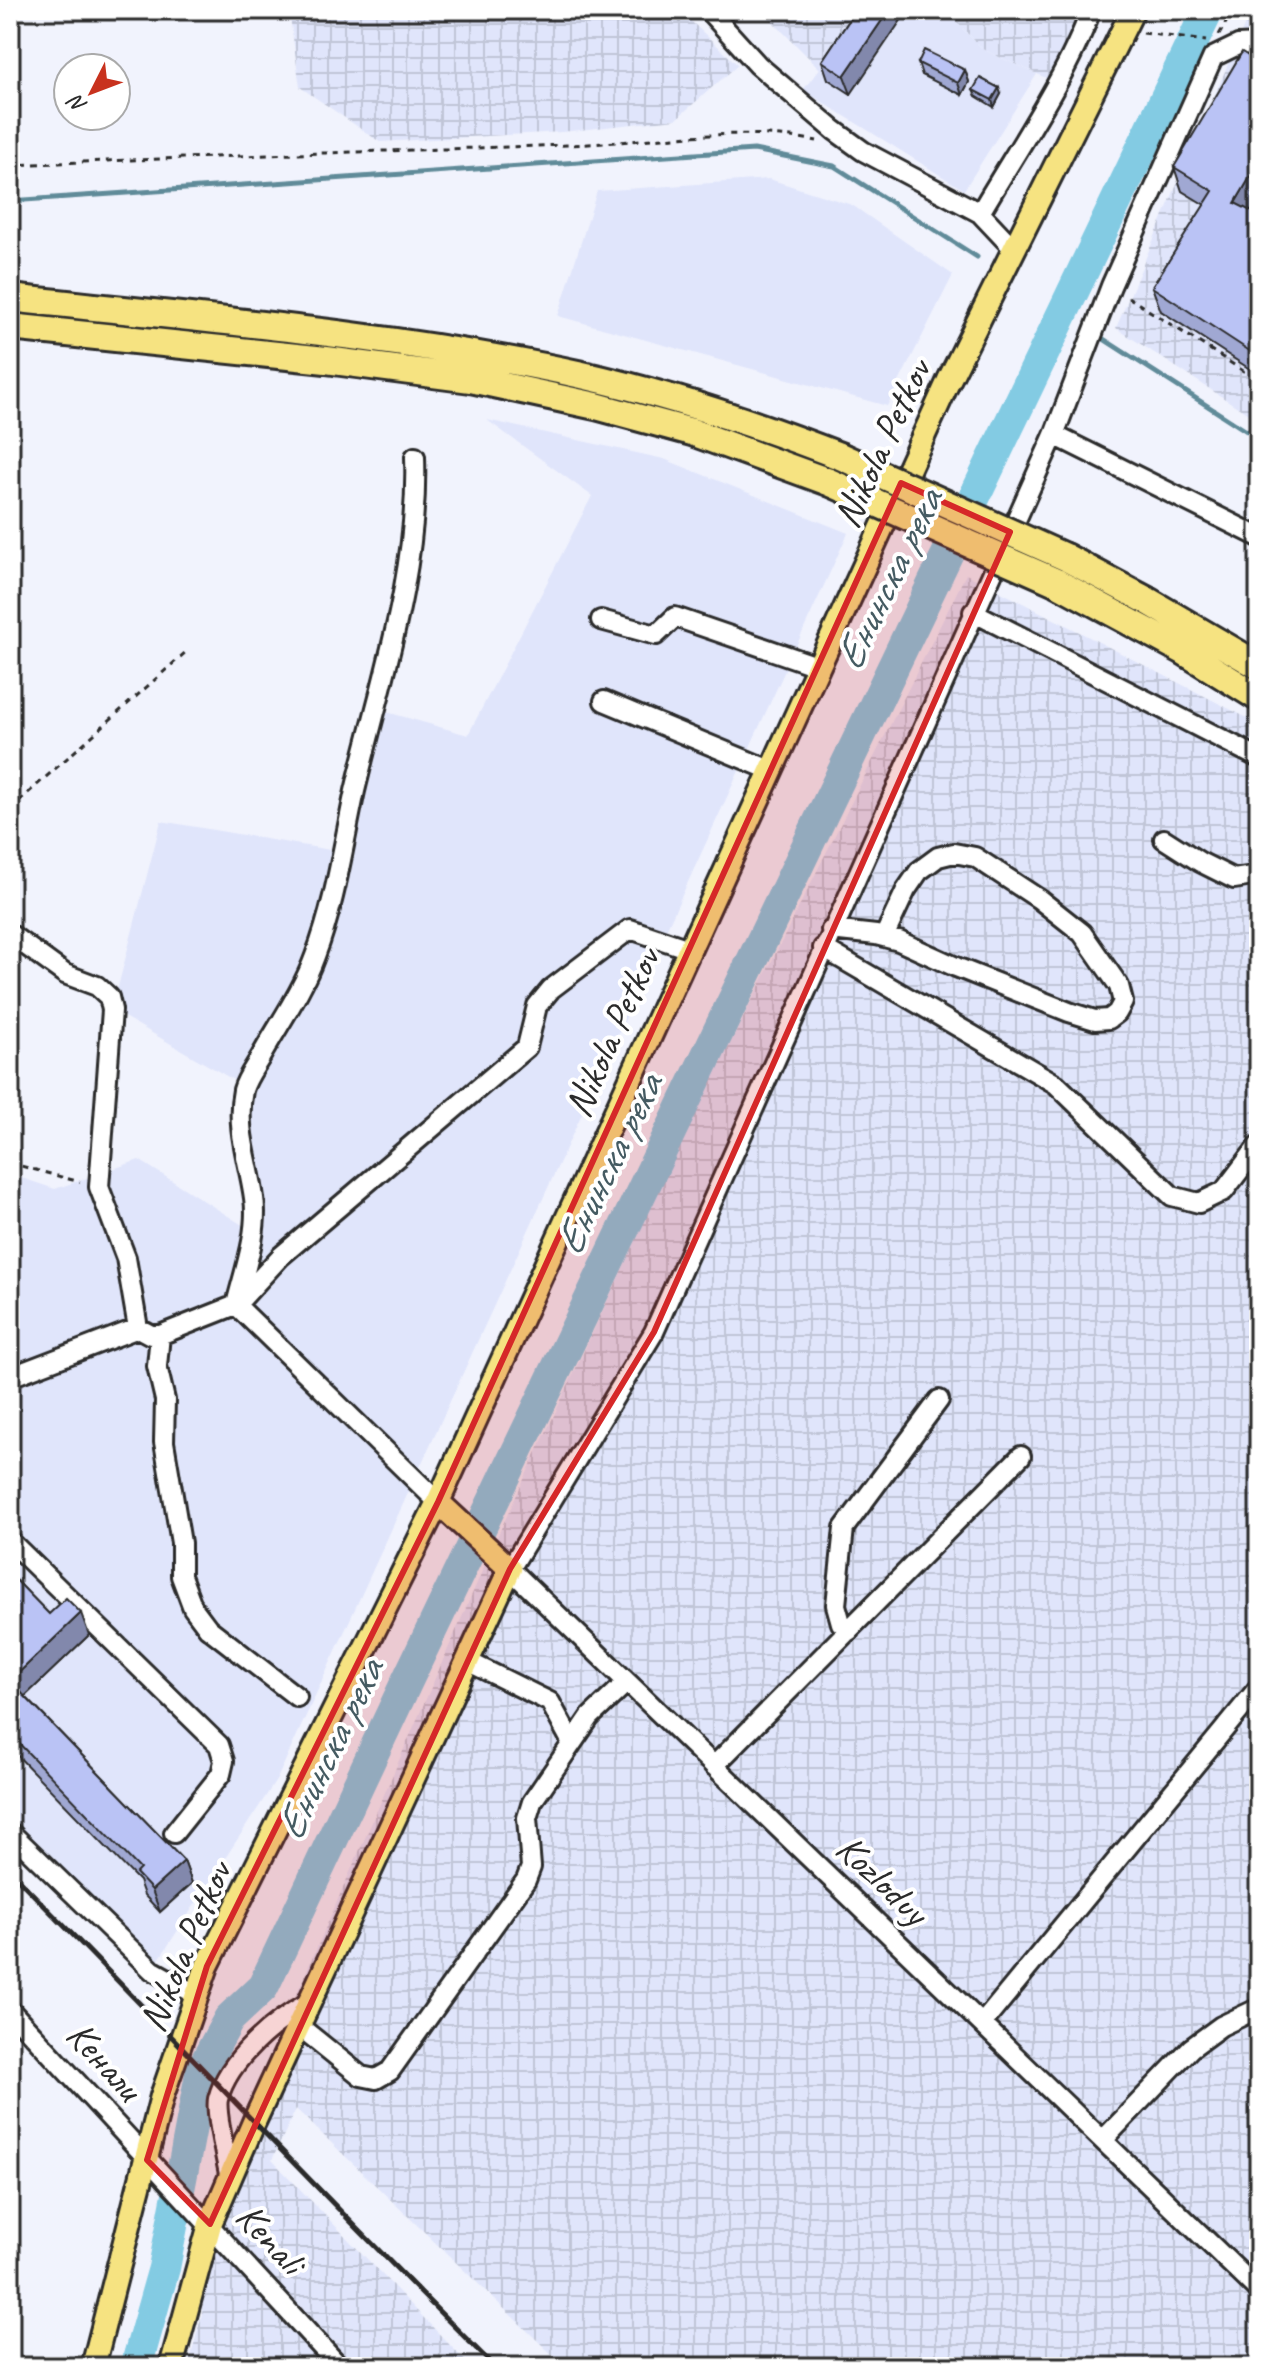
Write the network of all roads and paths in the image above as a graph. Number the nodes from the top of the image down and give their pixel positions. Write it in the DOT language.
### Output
graph roads {
  1 [pos="708,10"];
  2 [pos="1091,10"];
  3 [pos="1133,10"];
  4 [pos="1154,35"];
  5 [pos="1259,44"];
  6 [pos="1213,45"];
  7 [pos="827,143"];
  8 [pos="10,165"];
  9 [pos="980,213"];
  10 [pos="1013,248"];
  11 [pos="1111,286"];
  12 [pos="10,298"];
  13 [pos="10,327"];
  14 [pos="1259,381"];
  15 [pos="1054,435"];
  16 [pos="415,457"];
  17 [pos="1259,537"];
  18 [pos="973,612"];
  19 [pos="601,620"];
  20 [pos="186,652"];
  21 [pos="817,666"];
  22 [pos="1259,666"];
  23 [pos="1259,698"];
  24 [pos="604,701"];
  25 [pos="1259,758"];
  26 [pos="770,770"];
  27 [pos="10,809"];
  28 [pos="1164,839"];
  29 [pos="1259,875"];
  30 [pos="831,930"];
  31 [pos="10,934"];
  32 [pos="884,937"];
  33 [pos="823,948"];
  34 [pos="689,949"];
  35 [pos="1259,1145"];
  36 [pos="10,1163"];
  37 [pos="99,1187"];
  38 [pos="236,1305"];
  39 [pos="138,1328"];
  40 [pos="160,1335"];
  41 [pos="10,1377"];
  42 [pos="939,1400"];
  43 [pos="1021,1456"];
  44 [pos="438,1502"];
  45 [pos="10,1541"];
  46 [pos="502,1562"];
  47 [pos="849,1631"];
  48 [pos="467,1661"];
  49 [pos="627,1682"];
  50 [pos="1259,1687"];
  51 [pos="297,1697"];
  52 [pos="572,1743"];
  53 [pos="714,1766"];
  54 [pos="10,1832"];
  55 [pos="174,1833"];
  56 [pos="197,1995"];
  57 [pos="310,2002"];
  58 [pos="1259,2008"];
  59 [pos="10,2010"];
  60 [pos="982,2024"];
  61 [pos="299,2026"];
  62 [pos="1103,2140"];
  63 [pos="154,2167"];
  64 [pos="230,2179"];
  65 [pos="205,2219"];
  66 [pos="1259,2291"];
  67 [pos="93,2367"];
  68 [pos="171,2367"];
  69 [pos="340,2367"];
  1 -- 9 [label="street"];
  2 -- 9 [label="street"];
  3 -- 10 [label="main road, Nikola Petkov"];
  4 -- 6 [label="path"];
  5 -- 11 [label="street"];
  7 -- 8 [label="path"];
  9 -- 10 [label="street"];
  10 -- 21 [label="main road, Nikola Petkov"];
  11 -- 14 [label="path"];
  11 -- 15 [label="street"];
  12 -- 22 [label="highway, bridge"];
  13 -- 23 [label="highway, bridge"];
  15 -- 17 [label="street"];
  15 -- 18 [label="street"];
  16 -- 38 [label="street"];
  18 -- 25 [label="street"];
  18 -- 30 [label="street"];
  19 -- 21 [label="street"];
  20 -- 27 [label="path"];
  21 -- 26 [label="main road, Nikola Petkov"];
  24 -- 26 [label="street"];
  26 -- 34 [label="main road, Nikola Petkov"];
  28 -- 29 [label="street"];
  30 -- 32 [label="street"];
  30 -- 33 [label="street"];
  31 -- 37 [label="street"];
  32 -- 32 [label="street"];
  33 -- 35 [label="street"];
  33 -- 46 [label="street"];
  34 -- 38 [label="street"];
  34 -- 44 [label="main road, Nikola Petkov"];
  36 -- 37 [label="path"];
  37 -- 39 [label="street"];
  38 -- 40 [label="street"];
  38 -- 44 [label="street"];
  39 -- 40 [label="street"];
  39 -- 41 [label="street"];
  40 -- 51 [label="street"];
  42 -- 47 [label="street"];
  43 -- 47 [label="street"];
  44 -- 46 [label="main road, Kozloduy"];
  44 -- 56 [label="main road, Nikola Petkov"];
  45 -- 55 [label="street"];
  46 -- 48 [label="main road"];
  46 -- 49 [label="street, Kozloduy"];
  47 -- 53 [label="street"];
  48 -- 52 [label="street"];
  48 -- 57 [label="main road"];
  49 -- 52 [label="street"];
  49 -- 53 [label="street, Kozloduy"];
  50 -- 60 [label="street"];
  52 -- 61 [label="street"];
  53 -- 60 [label="street, Kozloduy"];
  54 -- 56 [label="street"];
  56 -- 63 [label="main road, Nikola Petkov"];
  57 -- 61 [label="main road"];
  57 -- 64 [label="street"];
  58 -- 62 [label="street"];
  59 -- 63 [label="street, Кенали"];
  60 -- 62 [label="street, Kozloduy"];
  61 -- 64 [label="main road"];
  62 -- 66 [label="street, Kozloduy"];
  63 -- 65 [label="street, Kenali"];
  63 -- 67 [label="main road, Nikola Petkov"];
  64 -- 65 [label="main road"];
  65 -- 68 [label="main road"];
  65 -- 69 [label="street, Kenali"];
}
